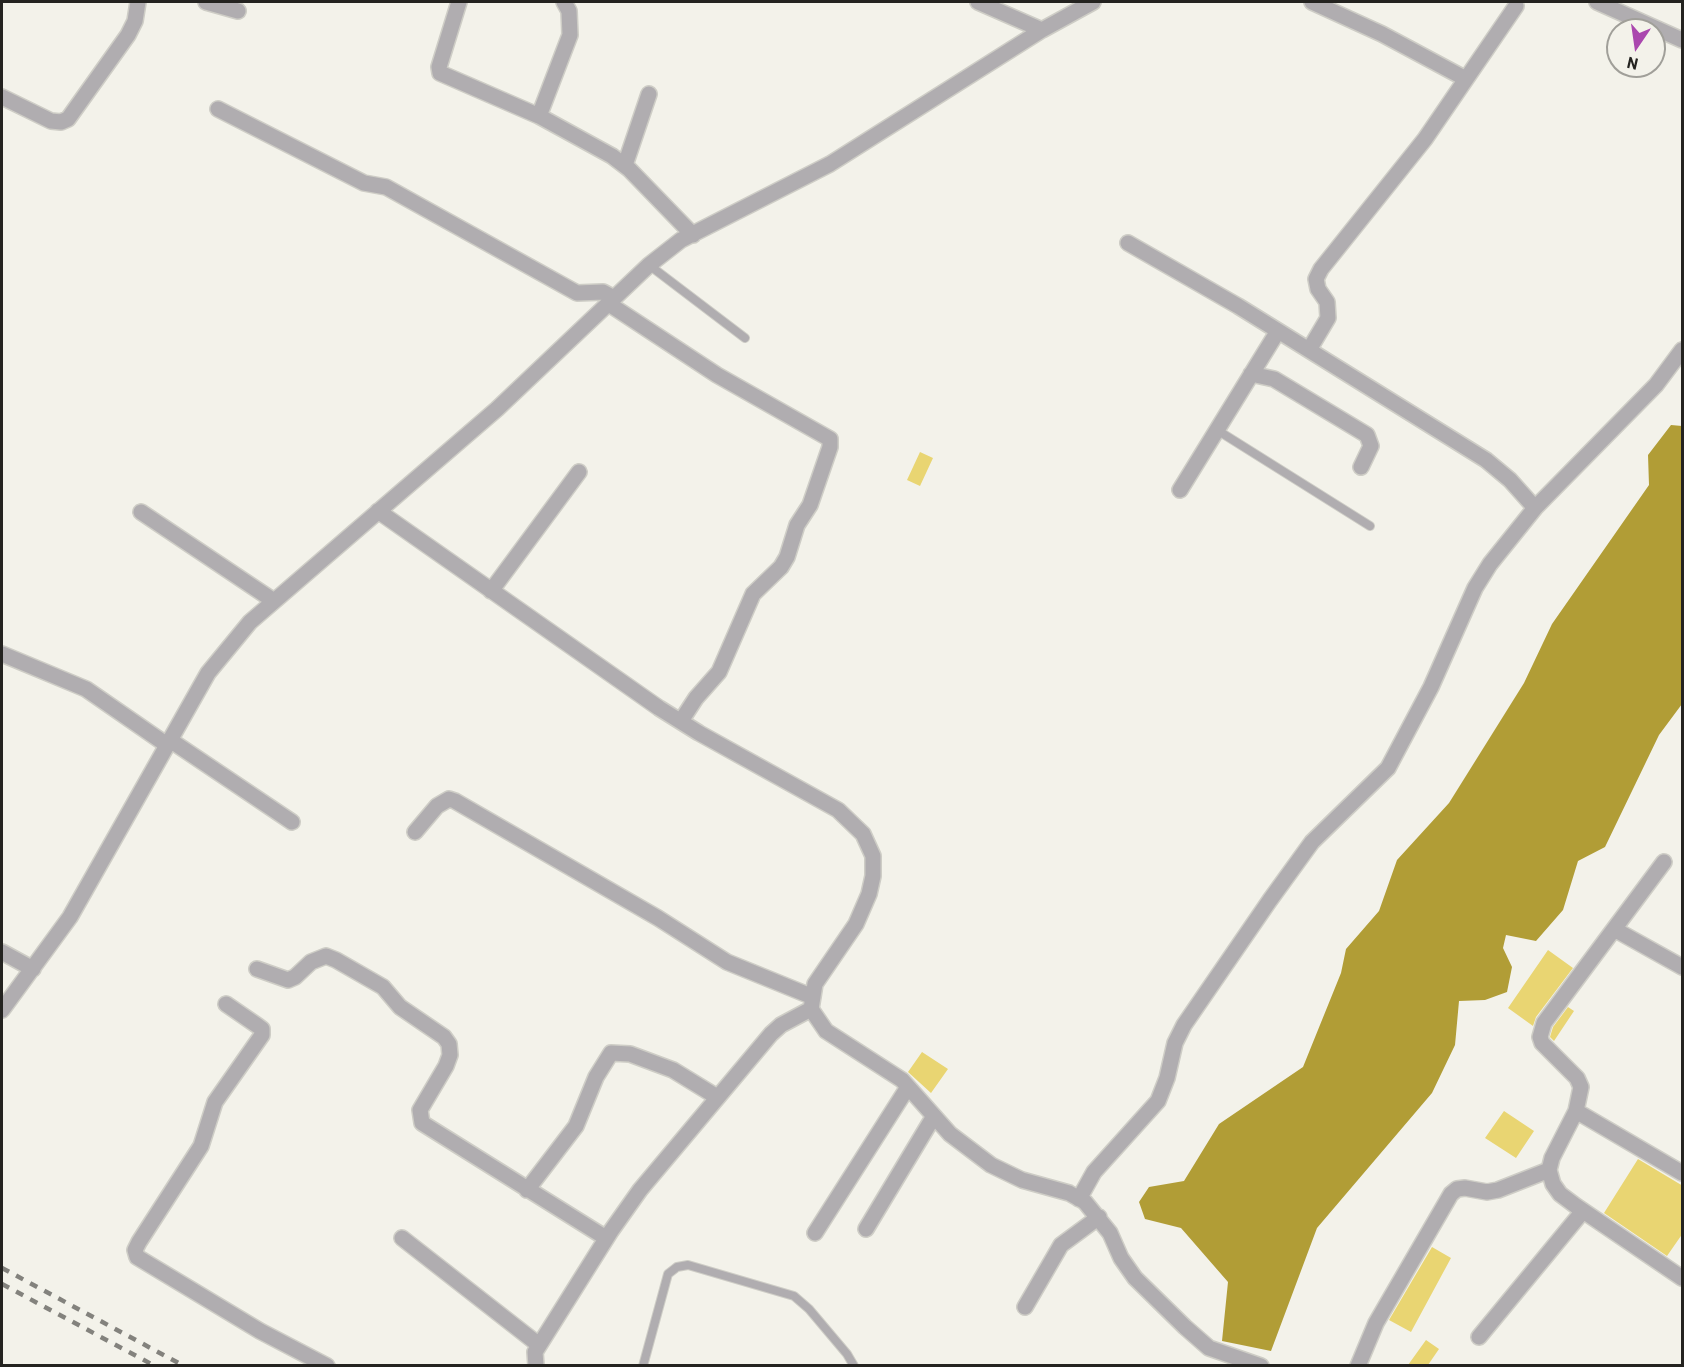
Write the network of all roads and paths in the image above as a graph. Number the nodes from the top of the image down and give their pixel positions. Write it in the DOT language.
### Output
graph roads {
  1 [pos="138,2"];
  2 [pos="206,2"];
  3 [pos="459,2"];
  4 [pos="564,2"];
  5 [pos="978,2"];
  6 [pos="1093,2"];
  7 [pos="1312,2"];
  8 [pos="1597,2"];
  9 [pos="1516,6"];
  10 [pos="238,11"];
  11 [pos="1042,30"];
  12 [pos="1683,40"];
  13 [pos="1466,79"];
  14 [pos="650,94"];
  15 [pos="2,97"];
  16 [pos="218,109"];
  17 [pos="539,116"];
  18 [pos="625,165"];
  19 [pos="693,234"];
  20 [pos="1128,243"];
  21 [pos="649,265"];
  22 [pos="611,301"];
  23 [pos="1278,331"];
  24 [pos="745,338"];
  25 [pos="1309,350"];
  26 [pos="1683,350"];
  27 [pos="1251,374"];
  28 [pos="1217,430"];
  29 [pos="1361,467"];
  30 [pos="579,472"];
  31 [pos="1180,490"];
  32 [pos="1535,508"];
  33 [pos="378,511"];
  34 [pos="141,512"];
  35 [pos="1370,526"];
  36 [pos="491,591"];
  37 [pos="274,600"];
  38 [pos="2,654"];
  39 [pos="681,721"];
  40 [pos="168,742"];
  41 [pos="292,822"];
  42 [pos="415,832"];
  43 [pos="1664,862"];
  44 [pos="1614,929"];
  45 [pos="2,952"];
  46 [pos="1683,967"];
  47 [pos="33,969"];
  48 [pos="257,969"];
  49 [pos="812,1003"];
  50 [pos="226,1004"];
  51 [pos="2,1010"];
  52 [pos="908,1087"];
  53 [pos="717,1097"];
  54 [pos="1576,1111"];
  55 [pos="934,1116"];
  56 [pos="1549,1170"];
  57 [pos="1683,1173"];
  58 [pos="527,1190"];
  59 [pos="1079,1199"];
  60 [pos="1583,1211"];
  61 [pos="1099,1217"];
  62 [pos="866,1229"];
  63 [pos="815,1233"];
  64 [pos="402,1238"];
  65 [pos="606,1238"];
  66 [pos="1683,1278"];
  67 [pos="1025,1307"];
  68 [pos="1479,1337"];
  69 [pos="539,1346"];
  70 [pos="327,1365"];
  71 [pos="536,1365"];
  72 [pos="643,1365"];
  73 [pos="854,1365"];
  74 [pos="1261,1365"];
  75 [pos="1358,1365"];
  1 -- 15 [label="street"];
  2 -- 10 [label="street"];
  3 -- 17 [label="street"];
  4 -- 17 [label="street"];
  5 -- 11 [label="street"];
  6 -- 11 [label="street"];
  7 -- 13 [label="street"];
  8 -- 12 [label="street"];
  9 -- 13 [label="street"];
  11 -- 19 [label="street"];
  13 -- 25 [label="street"];
  14 -- 18 [label="street"];
  16 -- 22 [label="street"];
  17 -- 18 [label="street"];
  18 -- 19 [label="street"];
  19 -- 21 [label="street"];
  20 -- 23 [label="street"];
  21 -- 22 [label="street"];
  21 -- 24 [label="lane"];
  22 -- 33 [label="street"];
  22 -- 39 [label="street"];
  23 -- 25 [label="street"];
  23 -- 27 [label="street"];
  25 -- 32 [label="street"];
  26 -- 32 [label="street"];
  27 -- 28 [label="street"];
  27 -- 29 [label="street"];
  28 -- 31 [label="street"];
  28 -- 35 [label="lane"];
  30 -- 36 [label="street"];
  32 -- 59 [label="street"];
  33 -- 36 [label="street"];
  33 -- 37 [label="street"];
  34 -- 37 [label="street"];
  36 -- 39 [label="street"];
  37 -- 40 [label="street"];
  38 -- 40 [label="street"];
  39 -- 49 [label="street"];
  40 -- 41 [label="street"];
  40 -- 47 [label="street"];
  42 -- 49 [label="street"];
  43 -- 44 [label="street"];
  44 -- 46 [label="street"];
  44 -- 54 [label="street"];
  45 -- 47 [label="street"];
  47 -- 51 [label="street"];
  48 -- 58 [label="street"];
  49 -- 52 [label="street"];
  49 -- 53 [label="street"];
  50 -- 70 [label="street"];
  52 -- 55 [label="street"];
  52 -- 63 [label="street"];
  53 -- 58 [label="street"];
  53 -- 65 [label="street"];
  54 -- 56 [label="street"];
  54 -- 57 [label="street"];
  55 -- 59 [label="street"];
  55 -- 62 [label="street"];
  56 -- 60 [label="street"];
  56 -- 75 [label="street"];
  58 -- 65 [label="street"];
  59 -- 61 [label="street"];
  60 -- 66 [label="street"];
  60 -- 68 [label="street"];
  61 -- 67 [label="street"];
  61 -- 74 [label="street"];
  64 -- 69 [label="street"];
  65 -- 69 [label="street"];
  69 -- 71 [label="street"];
  72 -- 73 [label="lane"];
}
